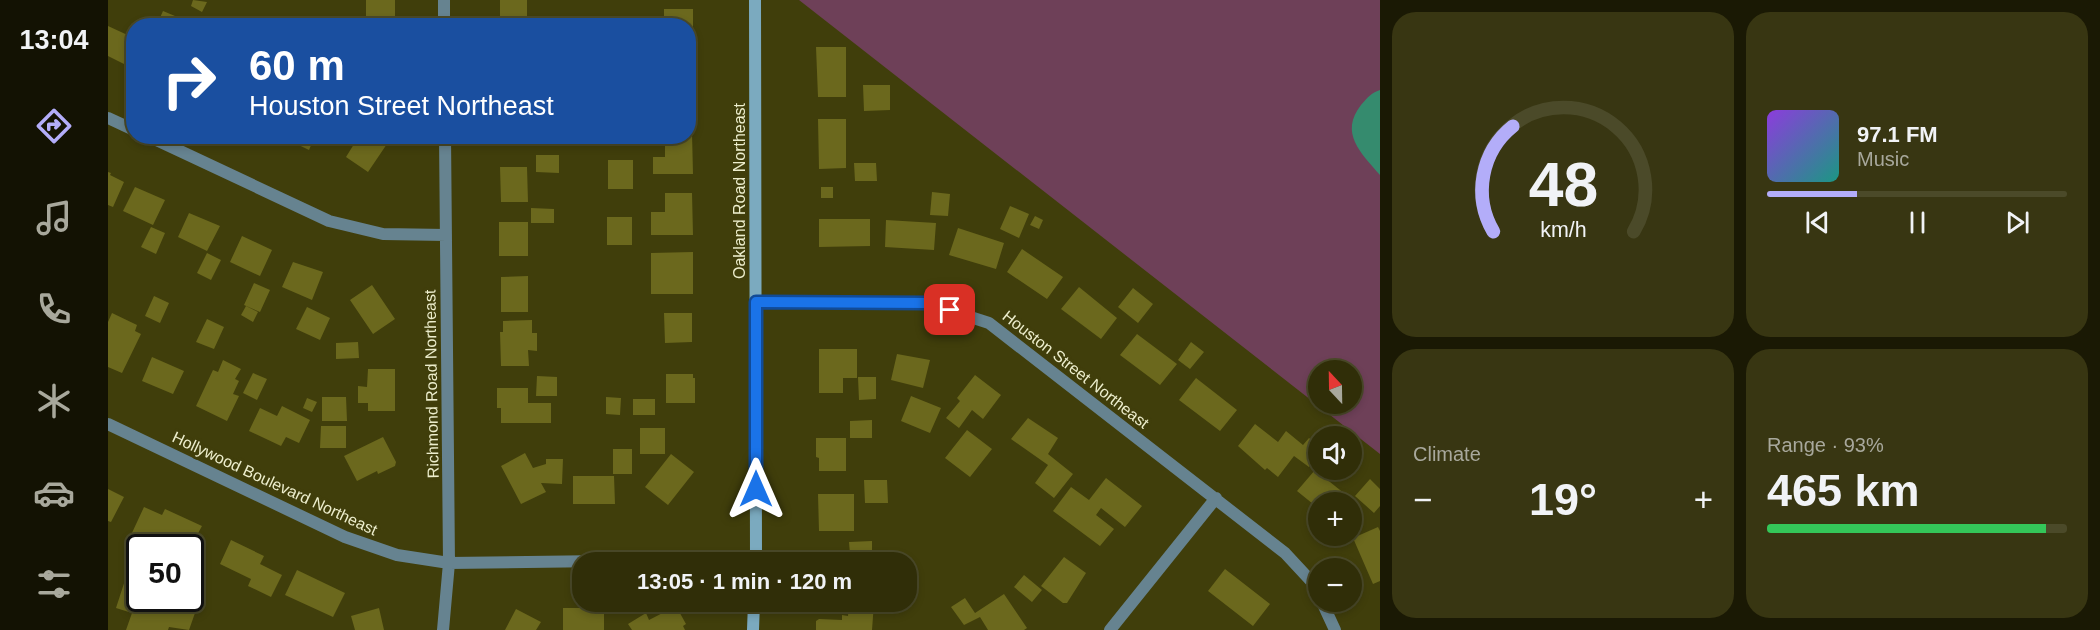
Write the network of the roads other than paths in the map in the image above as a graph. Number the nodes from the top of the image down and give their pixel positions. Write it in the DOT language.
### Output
graph roads {
  1 [pos="444,0"];
  2 [pos="755,0"];
  3 [pos="444,18"];
  4 [pos="108,118"];
  5 [pos="126,126"];
  6 [pos="165,144"];
  7 [pos="445,144"];
  8 [pos="446,236"];
  9 [pos="756,302"];
  10 [pos="108,424"];
  11 [pos="1216,498"];
  12 [pos="756,552"];
  13 [pos="572,562"];
  14 [pos="449,563"];
  15 [pos="1308,578"];
  16 [pos="754,612"];
  17 [pos="1327,612"];
  18 [pos="444,630"];
  19 [pos="753,630"];
  20 [pos="1110,630"];
  21 [pos="1335,630"];
  1 -- 3 [label="street"];
  2 -- 9 [label="main road, Oakland Road Northeast"];
  4 -- 5 [label="street"];
  6 -- 8 [label="street"];
  7 -- 8 [label="street, Richmond Road Northeast"];
  8 -- 14 [label="street, Richmond Road Northeast"];
  9 -- 11 [label="street, Houston Street Northeast"];
  9 -- 12 [label="main road, Oakland Road Northeast"];
  10 -- 14 [label="street, Hollywood Boulevard Northeast"];
  11 -- 15 [label="street, Houston Street Northeast"];
  11 -- 20 [label="street"];
  13 -- 14 [label="street, Hollywood Boulevard Northeast"];
  14 -- 18 [label="street, Richmond Road Northeast"];
  16 -- 19 [label="main road"];
  17 -- 21 [label="street"];
}
